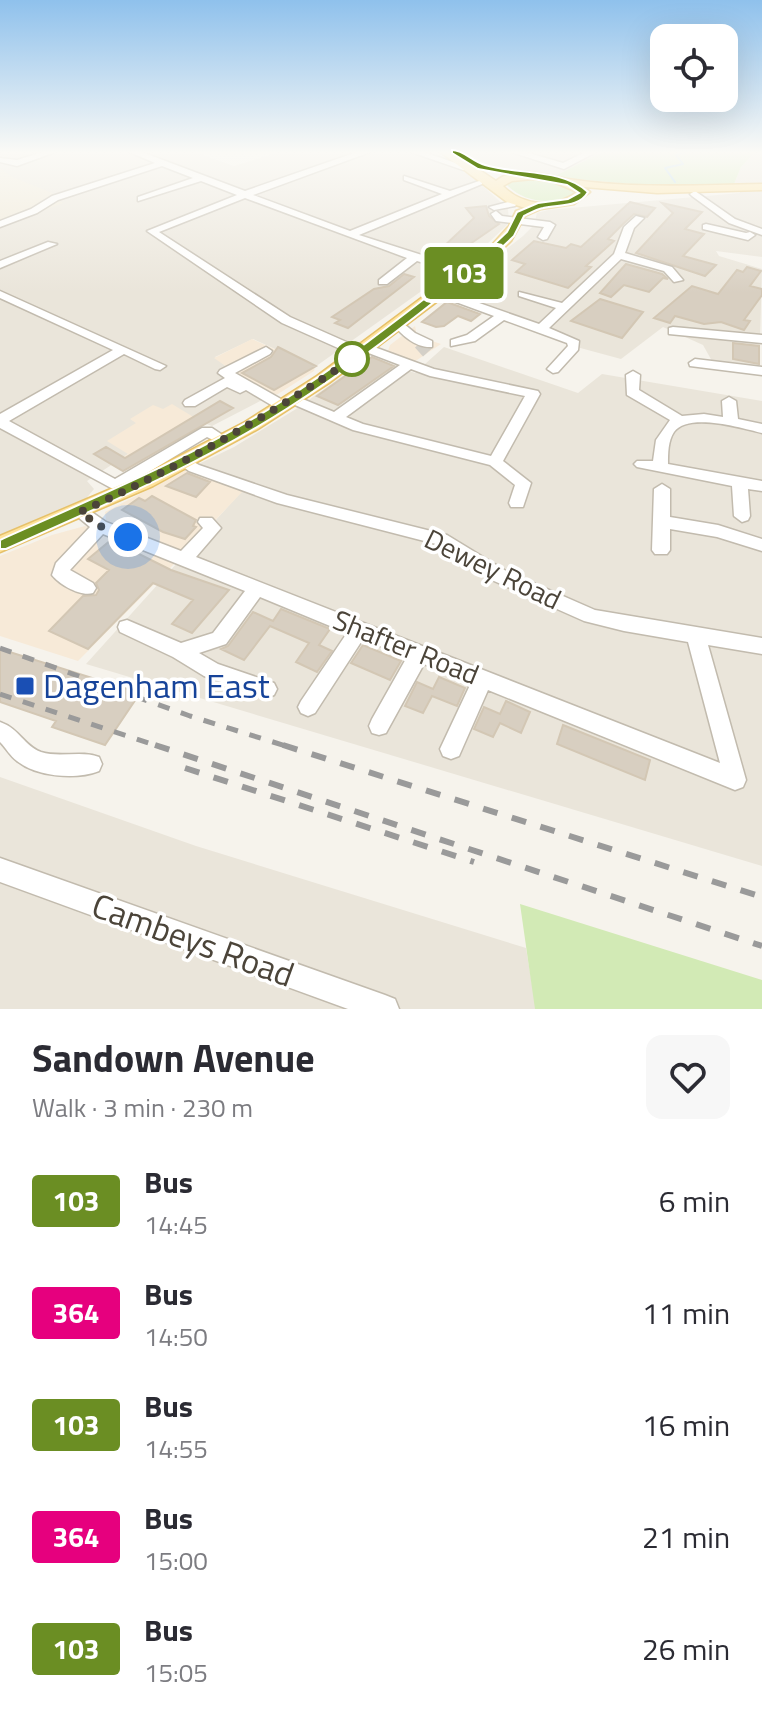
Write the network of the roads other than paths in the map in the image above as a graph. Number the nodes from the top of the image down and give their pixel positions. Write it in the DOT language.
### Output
graph roads {
  1 [pos="53,198"];
  2 [pos="56,198"];
  3 [pos="235,198"];
  4 [pos="251,198"];
  5 [pos="436,198"];
  6 [pos="505,198"];
  7 [pos="576,198"];
  8 [pos="613,198"];
  9 [pos="701,198"];
  10 [pos="574,200"];
  11 [pos="36,202"];
  12 [pos="516,214"];
  13 [pos="639,218"];
  14 [pos="0,224"];
  15 [pos="706,227"];
  16 [pos="758,231"];
  17 [pos="349,235"];
  18 [pos="543,237"];
  19 [pos="52,244"];
  20 [pos="619,255"];
  21 [pos="415,257"];
  22 [pos="0,265"];
  23 [pos="465,272"];
  24 [pos="678,280"];
  25 [pos="383,282"];
  26 [pos="438,292"];
  27 [pos="0,294"];
  28 [pos="523,294"];
  29 [pos="564,307"];
  30 [pos="502,316"];
  31 [pos="398,323"];
  32 [pos="541,329"];
  33 [pos="673,331"];
  34 [pos="762,339"];
  35 [pos="455,343"];
  36 [pos="122,350"];
  37 [pos="363,350"];
  38 [pos="266,351"];
  39 [pos="695,363"];
  40 [pos="408,364"];
  41 [pos="160,366"];
  42 [pos="553,369"];
  43 [pos="762,371"];
  44 [pos="633,375"];
  45 [pos="729,401"];
  46 [pos="190,403"];
  47 [pos="284,405"];
  48 [pos="336,417"];
  49 [pos="678,419"];
  50 [pos="0,421"];
  51 [pos="731,422"];
  52 [pos="762,429"];
  53 [pos="223,440"];
  54 [pos="183,461"];
  55 [pos="495,462"];
  56 [pos="642,464"];
  57 [pos="660,467"];
  58 [pos="740,482"];
  59 [pos="762,486"];
  60 [pos="121,488"];
  61 [pos="662,489"];
  62 [pos="517,503"];
  63 [pos="80,512"];
  64 [pos="742,516"];
  65 [pos="206,522"];
  66 [pos="662,522"];
  67 [pos="100,526"];
  68 [pos="1,543"];
  69 [pos="762,545"];
  70 [pos="661,550"];
  71 [pos="184,559"];
  72 [pos="87,588"];
  73 [pos="257,588"];
  74 [pos="127,627"];
  75 [pos="360,629"];
  76 [pos="696,636"];
  77 [pos="762,646"];
  78 [pos="180,651"];
  79 [pos="420,653"];
  80 [pos="483,678"];
  81 [pos="267,689"];
  82 [pos="308,707"];
  83 [pos="379,726"];
  84 [pos="0,731"];
  85 [pos="451,749"];
  86 [pos="91,764"];
  87 [pos="0,870"];
  88 [pos="385,1009"];
  1 -- 11 [label="street"];
  2 -- 14 [label="street"];
  3 -- 37 [label="street"];
  4 -- 17 [label="street"];
  5 -- 17 [label="street"];
  6 -- 12 [label="main road"];
  7 -- 10 [label="main road"];
  8 -- 10 [label="main road"];
  9 -- 16 [label="street"];
  10 -- 12 [label="main road"];
  12 -- 12 [label="street"];
  12 -- 18 [label="street"];
  12 -- 23 [label="main road"];
  13 -- 20 [label="street"];
  15 -- 16 [label="street"];
  17 -- 21 [label="street"];
  19 -- 22 [label="street"];
  20 -- 24 [label="street"];
  20 -- 29 [label="street"];
  21 -- 23 [label="street"];
  21 -- 25 [label="street"];
  23 -- 26 [label="main road"];
  26 -- 30 [label="street"];
  26 -- 31 [label="main road"];
  27 -- 36 [label="street"];
  28 -- 29 [label="street"];
  29 -- 32 [label="street"];
  30 -- 32 [label="street"];
  30 -- 35 [label="street"];
  31 -- 37 [label="main road"];
  31 -- 40 [label="street"];
  32 -- 42 [label="street"];
  33 -- 34 [label="street"];
  36 -- 41 [label="street"];
  36 -- 50 [label="street"];
  37 -- 40 [label="street"];
  37 -- 47 [label="main road"];
  38 -- 47 [label="street"];
  39 -- 43 [label="street"];
  40 -- 48 [label="street"];
  40 -- 55 [label="street"];
  44 -- 49 [label="street"];
  45 -- 51 [label="street"];
  46 -- 47 [label="street"];
  47 -- 48 [label="street"];
  47 -- 53 [label="main road"];
  48 -- 55 [label="street"];
  49 -- 51 [label="street"];
  49 -- 57 [label="street"];
  50 -- 60 [label="street"];
  51 -- 52 [label="street"];
  53 -- 54 [label="main road"];
  53 -- 60 [label="street"];
  54 -- 60 [label="main road"];
  54 -- 76 [label="street, Dewey Road"];
  55 -- 62 [label="street"];
  56 -- 57 [label="street"];
  57 -- 58 [label="street"];
  58 -- 59 [label="street"];
  58 -- 64 [label="street"];
  60 -- 63 [label="main road"];
  61 -- 66 [label="street"];
  63 -- 67 [label="street, Shafter Road"];
  63 -- 68 [label="main road"];
  65 -- 71 [label="street"];
  66 -- 69 [label="street"];
  66 -- 70 [label="street"];
  67 -- 71 [label="street, Shafter Road"];
  67 -- 72 [label="street"];
  71 -- 73 [label="street, Shafter Road"];
  73 -- 75 [label="street, Shafter Road"];
  73 -- 78 [label="street"];
  74 -- 78 [label="street"];
  75 -- 79 [label="street, Shafter Road"];
  75 -- 82 [label="street"];
  76 -- 77 [label="street, Dewey Road"];
  76 -- 80 [label="street, Shafter Road"];
  78 -- 81 [label="street"];
  79 -- 80 [label="street, Shafter Road"];
  79 -- 83 [label="street"];
  80 -- 85 [label="street"];
  84 -- 86 [label="street"];
  87 -- 88 [label="street, Cambeys Road"];
}
